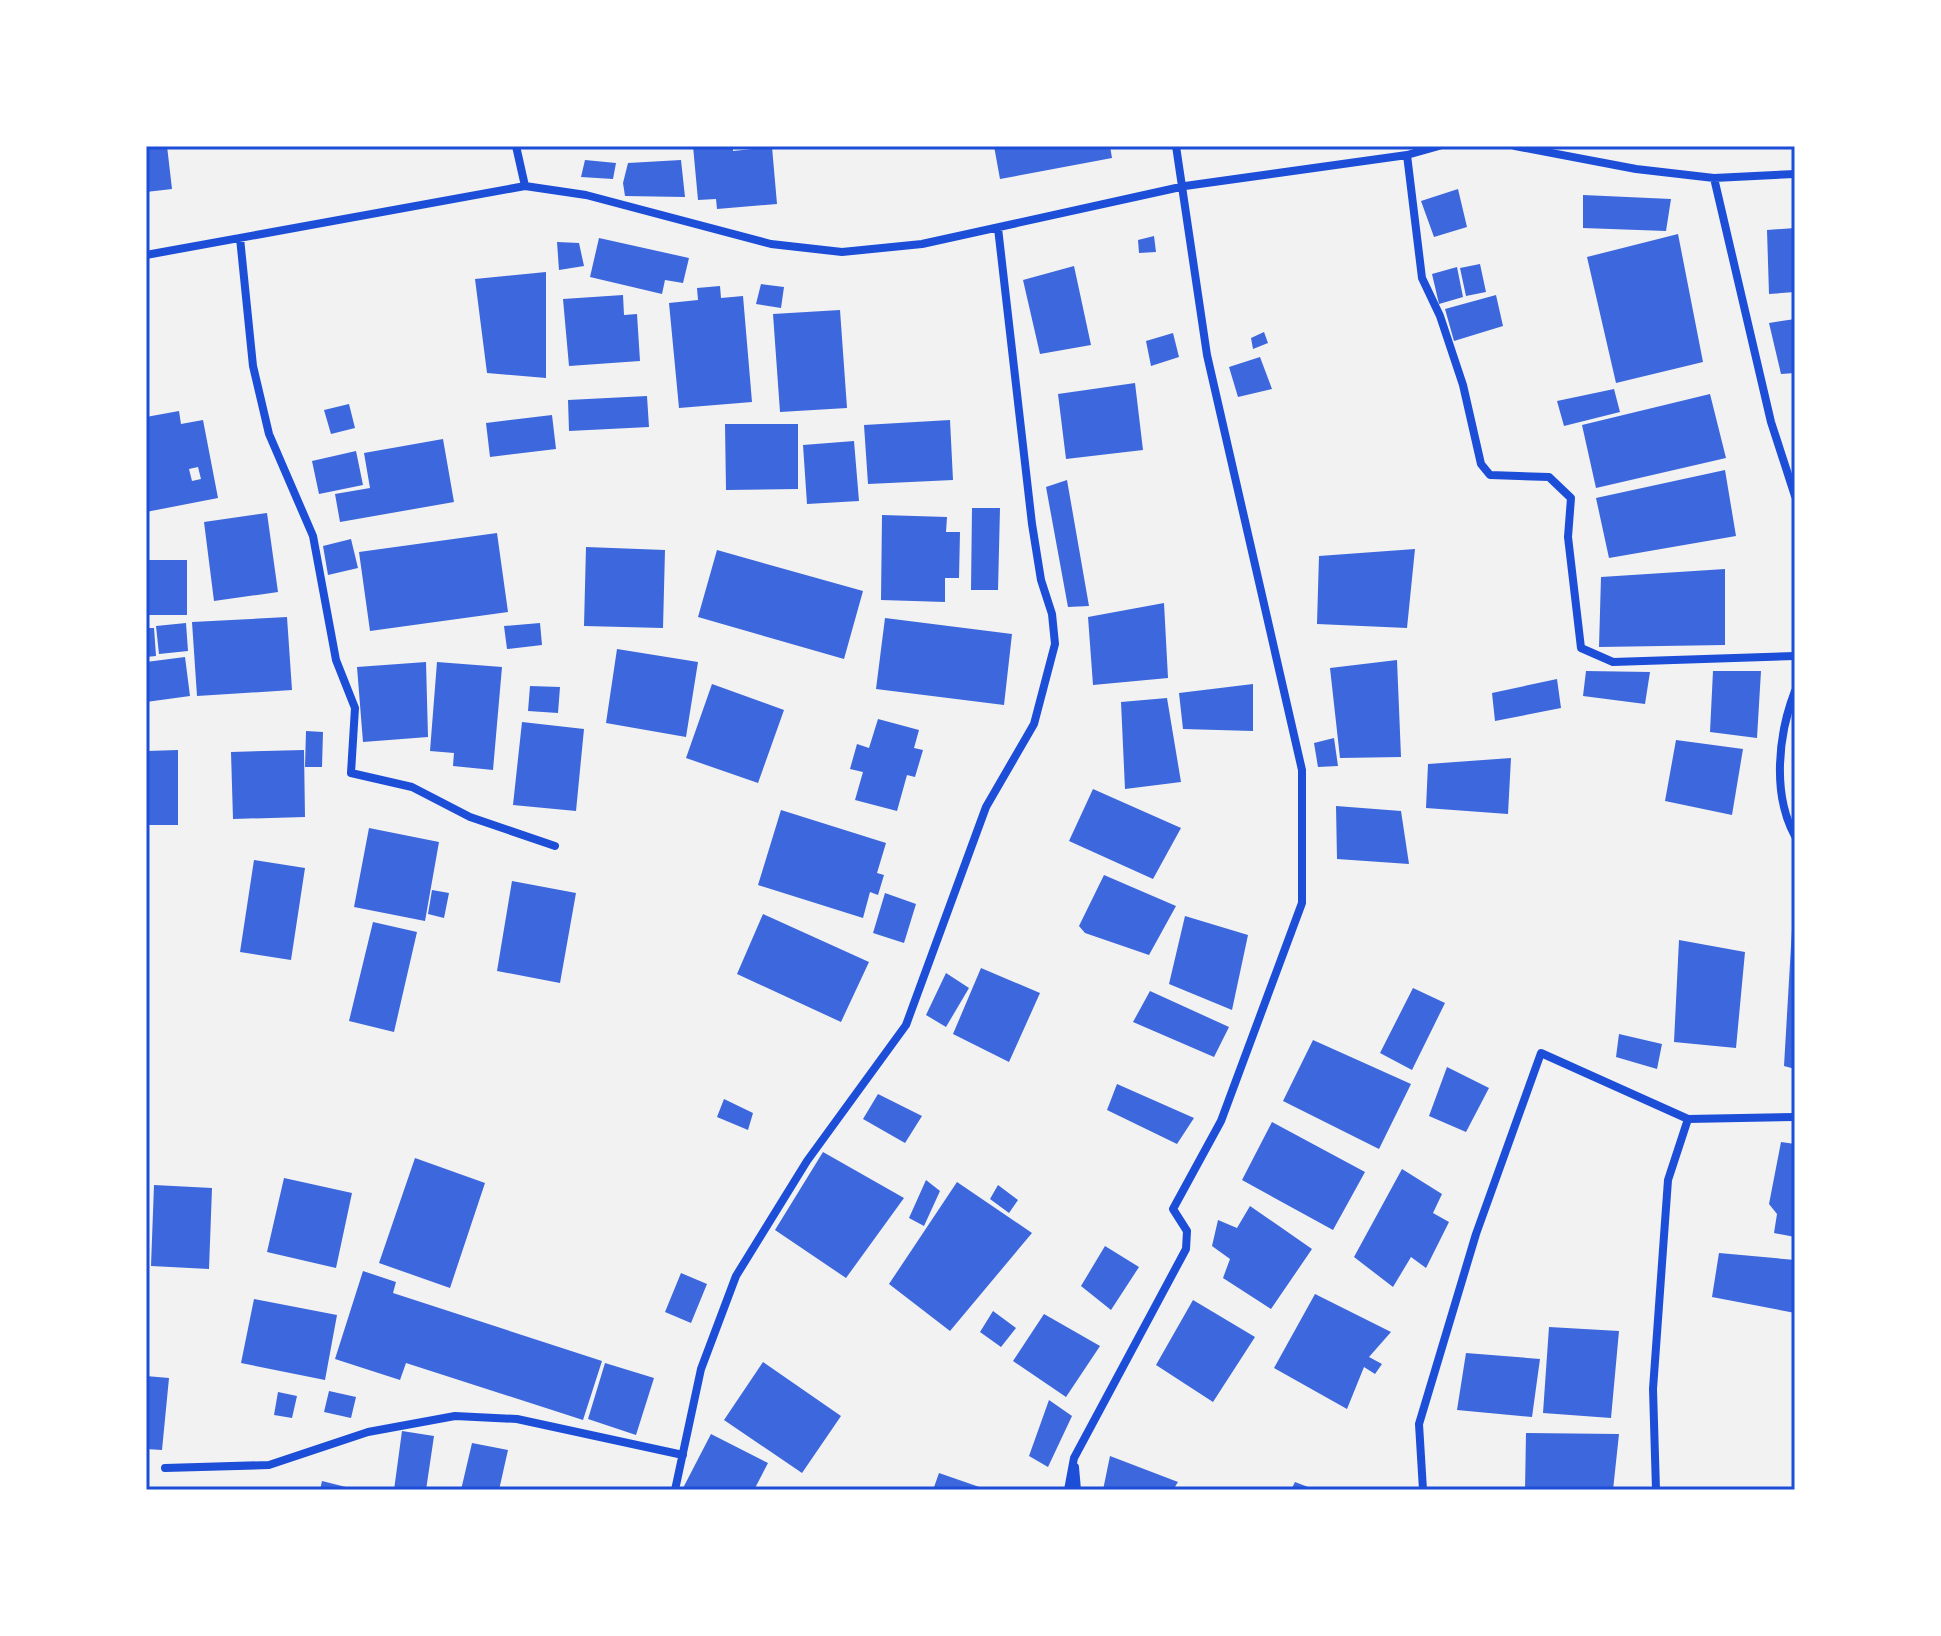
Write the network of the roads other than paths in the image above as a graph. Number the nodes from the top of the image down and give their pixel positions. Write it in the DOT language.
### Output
graph roads {
  1 [pos="516,146"];
  2 [pos="1176,146"];
  3 [pos="1439,146"];
  4 [pos="1515,146"];
  5 [pos="1580,146"];
  6 [pos="1407,155"];
  7 [pos="1579,159"];
  8 [pos="1795,174"];
  9 [pos="1714,178"];
  10 [pos="525,186"];
  11 [pos="1185,186"];
  12 [pos="998,228"];
  13 [pos="240,238"];
  14 [pos="146,255"];
  15 [pos="1795,496"];
  16 [pos="1795,656"];
  17 [pos="1795,691"];
  18 [pos="1795,836"];
  19 [pos="555,846"];
  20 [pos="1795,1117"];
  21 [pos="1688,1119"];
  22 [pos="683,1455"];
  23 [pos="1074,1458"];
  24 [pos="165,1468"];
  25 [pos="675,1490"];
  26 [pos="1068,1490"];
  27 [pos="1077,1490"];
  28 [pos="1423,1490"];
  29 [pos="1656,1490"];
  1 -- 10 [label="street"];
  2 -- 11 [label="street"];
  3 -- 6 [label="street"];
  4 -- 7 [label="street"];
  5 -- 7 [label="street"];
  6 -- 11 [label="street"];
  6 -- 16 [label="street"];
  7 -- 9 [label="street"];
  8 -- 9 [label="street"];
  9 -- 15 [label="street"];
  10 -- 12 [label="street"];
  10 -- 13 [label="street"];
  11 -- 12 [label="street"];
  11 -- 23 [label="street"];
  12 -- 22 [label="street"];
  13 -- 14 [label="street"];
  13 -- 19 [label="street"];
  17 -- 18 [label="street"];
  20 -- 21 [label="street"];
  21 -- 28 [label="street"];
  21 -- 29 [label="street"];
  22 -- 24 [label="street"];
  22 -- 25 [label="street"];
  23 -- 26 [label="street"];
  23 -- 27 [label="street"];
}
